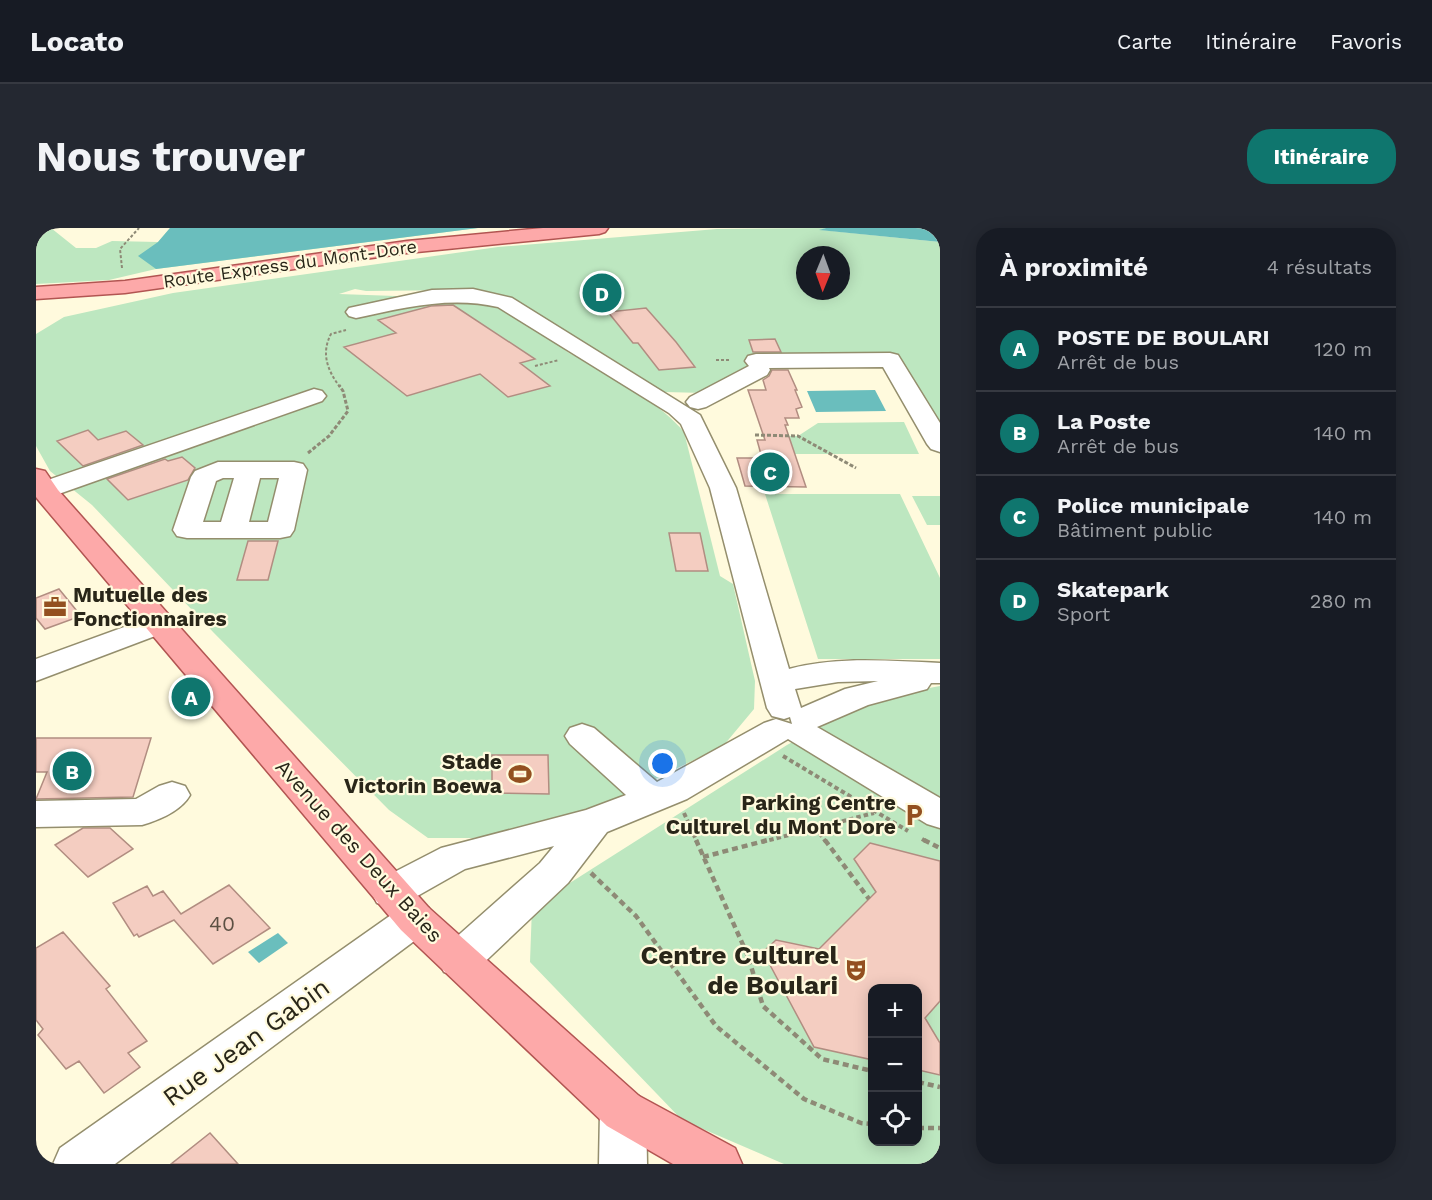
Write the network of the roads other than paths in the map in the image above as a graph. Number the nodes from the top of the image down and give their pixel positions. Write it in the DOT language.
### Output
graph roads {
  1 [pos="599,228"];
  2 [pos="125,287"];
  3 [pos="36,293"];
  4 [pos="36,306"];
  5 [pos="356,312"];
  6 [pos="314,396"];
  7 [pos="686,407"];
  8 [pos="185,441"];
  9 [pos="940,444"];
  10 [pos="207,459"];
  11 [pos="39,483"];
  12 [pos="240,502"];
  13 [pos="160,623"];
  14 [pos="36,671"];
  15 [pos="940,674"];
  16 [pos="786,717"];
  17 [pos="582,736"];
  18 [pos="172,795"];
  19 [pos="664,795"];
  20 [pos="36,814"];
  21 [pos="940,815"];
  22 [pos="594,822"];
  23 [pos="403,905"];
  24 [pos="459,960"];
  25 [pos="623,1112"];
  26 [pos="77,1164"];
  27 [pos="623,1164"];
  28 [pos="718,1164"];
  1 -- 2 [label="main road, Route Express du Mont-Dore"];
  2 -- 3 [label="main road, Route Express du Mont-Dore"];
  2 -- 4 [label="main road, Route Express du Mont-Dore"];
  5 -- 7 [label="street"];
  6 -- 8 [label="street"];
  7 -- 9 [label="street"];
  7 -- 16 [label="street"];
  8 -- 10 [label="street"];
  8 -- 11 [label="street"];
  11 -- 13 [label="main road, Avenue des Deux Baies"];
  12 -- 12 [label="street"];
  12 -- 12 [label="street"];
  13 -- 14 [label="street"];
  13 -- 23 [label="main road, Avenue des Deux Baies"];
  15 -- 16 [label="street"];
  15 -- 16 [label="street, Rue Jean Gabin"];
  16 -- 19 [label="street, Rue Jean Gabin"];
  16 -- 21 [label="street"];
  17 -- 19 [label="street"];
  18 -- 20 [label="street"];
  19 -- 22 [label="street, Rue Jean Gabin"];
  22 -- 23 [label="street, Rue Jean Gabin"];
  22 -- 24 [label="street"];
  23 -- 24 [label="main road, Avenue des Deux Baies"];
  23 -- 26 [label="street, Rue Jean Gabin"];
  24 -- 25 [label="main road, Avenue des Deux Baies"];
  25 -- 27 [label="street"];
  25 -- 28 [label="main road, Avenue des Deux Baies"];
}
